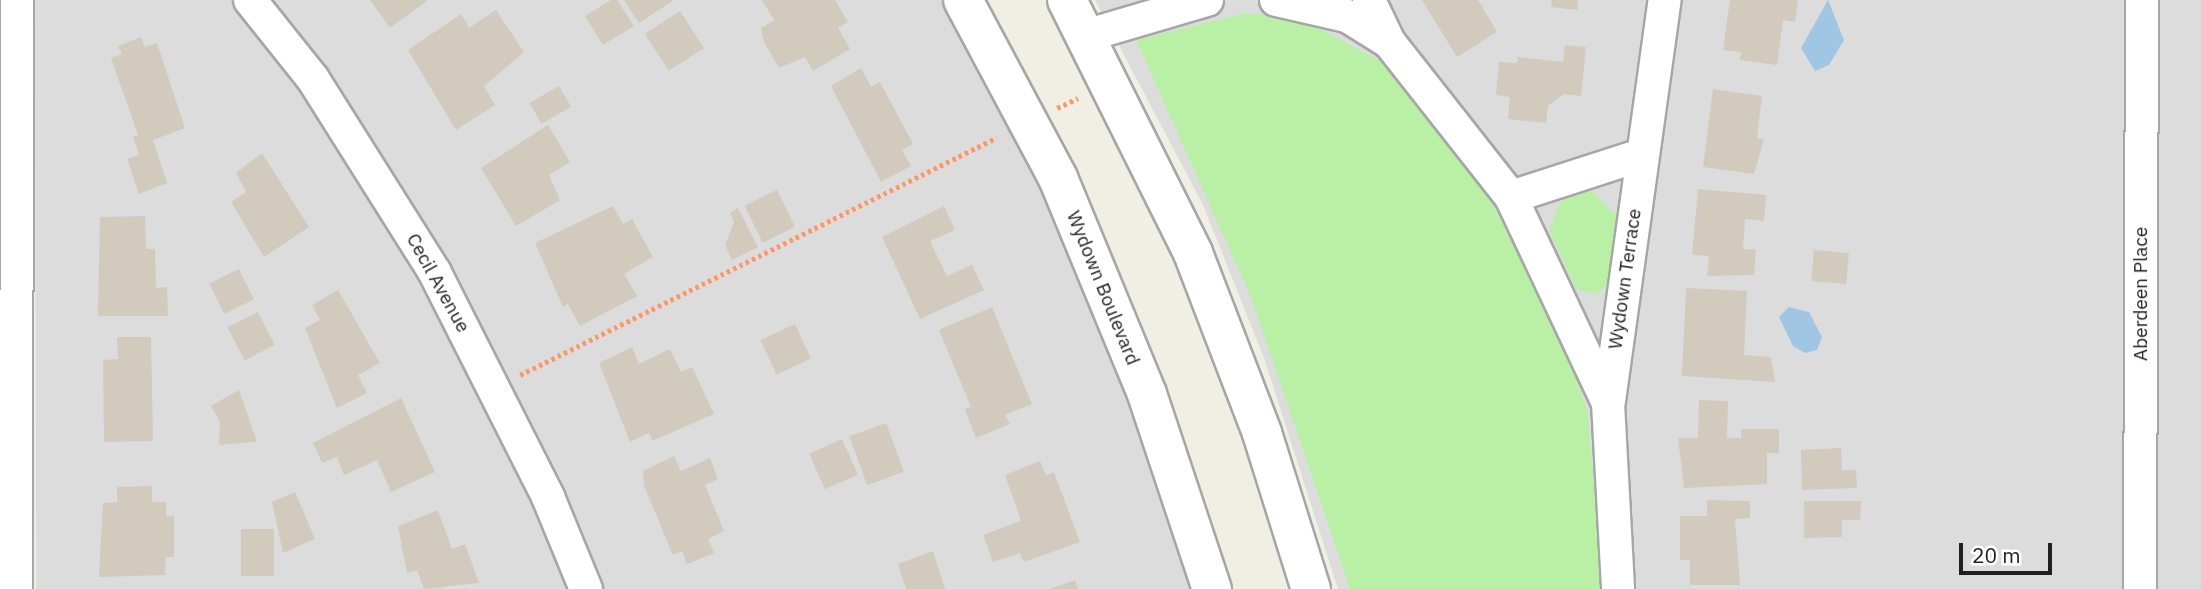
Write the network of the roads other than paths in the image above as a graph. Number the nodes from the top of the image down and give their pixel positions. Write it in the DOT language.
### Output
graph roads {
  1 [pos="17,0"];
  2 [pos="250,0"];
  3 [pos="963,0"];
  4 [pos="1067,0"];
  5 [pos="1207,0"];
  6 [pos="1276,0"];
  7 [pos="1369,0"];
  8 [pos="1665,0"];
  9 [pos="2142,0"];
  10 [pos="1088,35"];
  11 [pos="1389,42"];
  12 [pos="1641,155"];
  13 [pos="1511,197"];
  14 [pos="1608,403"];
  15 [pos="16,589"];
  16 [pos="586,589"];
  17 [pos="1212,589"];
  18 [pos="1311,589"];
  19 [pos="1618,589"];
  20 [pos="2140,589"];
  1 -- 15 [label="street"];
  2 -- 16 [label="street, Cecil Avenue"];
  3 -- 17 [label="street, Wydown Boulevard"];
  4 -- 10 [label="street"];
  5 -- 10 [label="street"];
  6 -- 11 [label="street, Wydown Terrace"];
  7 -- 11 [label="street, Wydown Terrace"];
  8 -- 12 [label="street, Wydown Terrace"];
  9 -- 20 [label="street, Aberdeen Place"];
  10 -- 18 [label="street"];
  11 -- 13 [label="street, Wydown Terrace"];
  12 -- 13 [label="street"];
  12 -- 14 [label="street, Wydown Terrace"];
  13 -- 14 [label="street, Wydown Terrace"];
  14 -- 19 [label="street, Wydown Terrace"];
}
